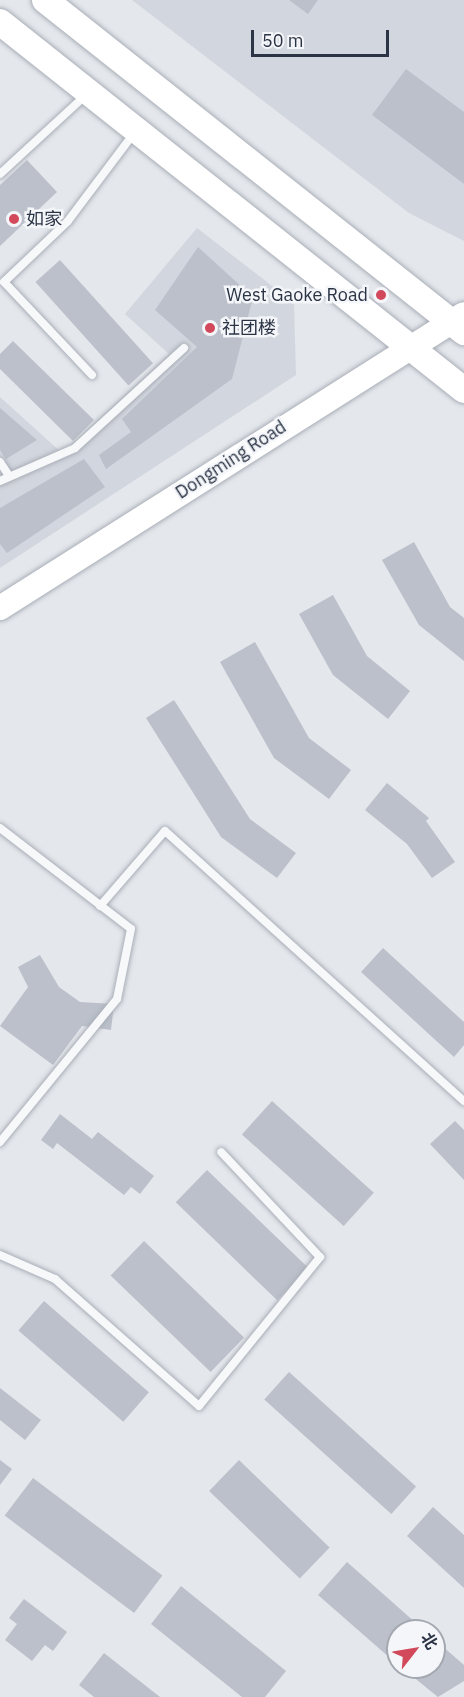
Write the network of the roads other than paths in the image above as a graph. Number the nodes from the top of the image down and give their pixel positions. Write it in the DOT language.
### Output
graph roads {
  1 [pos="45,0"];
  2 [pos="0,22"];
  3 [pos="87,94"];
  4 [pos="135,132"];
  5 [pos="0,174"];
  6 [pos="460,322"];
  7 [pos="409,346"];
  8 [pos="184,348"];
  9 [pos="92,375"];
  10 [pos="464,390"];
  11 [pos="0,462"];
  12 [pos="9,476"];
  13 [pos="0,481"];
  14 [pos="3,601"];
  15 [pos="0,828"];
  16 [pos="100,906"];
  17 [pos="464,1101"];
  18 [pos="0,1142"];
  19 [pos="220,1152"];
  20 [pos="0,1255"];
  1 -- 6 [label="main road"];
  2 -- 3 [label="main road"];
  3 -- 4 [label="main road"];
  3 -- 5 [label="lane"];
  4 -- 7 [label="main road"];
  4 -- 9 [label="lane"];
  6 -- 7 [label="main road, Dongming Road"];
  7 -- 10 [label="main road"];
  7 -- 14 [label="main road, Dongming Road"];
  8 -- 12 [label="lane"];
  11 -- 12 [label="lane"];
  12 -- 13 [label="lane"];
  15 -- 16 [label="lane"];
  16 -- 17 [label="lane"];
  16 -- 18 [label="lane"];
  19 -- 20 [label="lane"];
}
